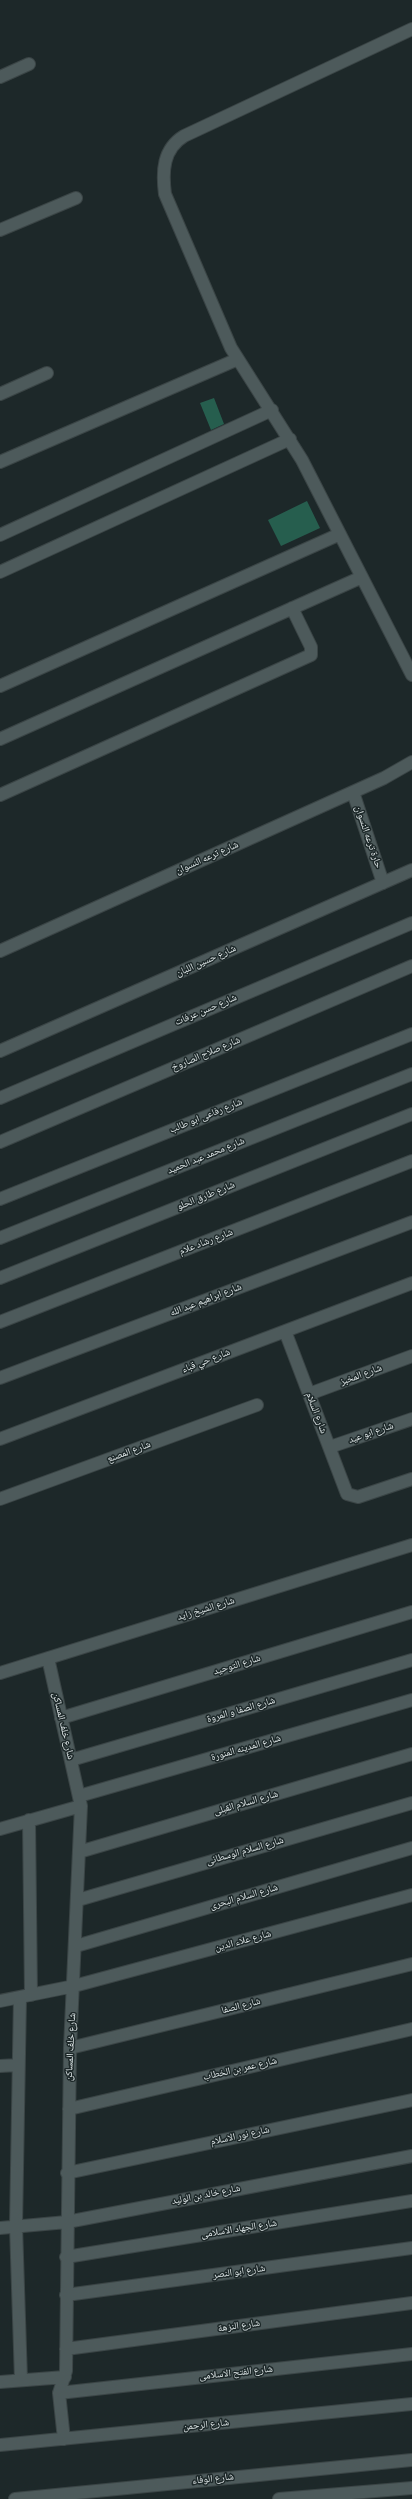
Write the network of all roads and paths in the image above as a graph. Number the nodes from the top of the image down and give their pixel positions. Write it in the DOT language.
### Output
graph roads {
  1 [pos="412,29"];
  2 [pos="30,64"];
  3 [pos="0,77"];
  4 [pos="76,198"];
  5 [pos="0,230"];
  6 [pos="238,359"];
  7 [pos="47,373"];
  8 [pos="0,394"];
  9 [pos="272,410"];
  10 [pos="290,439"];
  11 [pos="0,462"];
  12 [pos="340,534"];
  13 [pos="0,535"];
  14 [pos="0,572"];
  15 [pos="362,577"];
  16 [pos="292,608"];
  17 [pos="412,675"];
  18 [pos="0,686"];
  19 [pos="0,739"];
  20 [pos="412,762"];
  21 [pos="353,792"];
  22 [pos="0,795"];
  23 [pos="412,870"];
  24 [pos="383,883"];
  25 [pos="412,922"];
  26 [pos="0,951"];
  27 [pos="412,966"];
  28 [pos="412,1034"];
  29 [pos="0,1051"];
  30 [pos="412,1074"];
  31 [pos="0,1098"];
  32 [pos="412,1114"];
  33 [pos="0,1142"];
  34 [pos="412,1161"];
  35 [pos="0,1199"];
  36 [pos="412,1222"];
  37 [pos="0,1238"];
  38 [pos="0,1278"];
  39 [pos="412,1283"];
  40 [pos="0,1322"];
  41 [pos="285,1331"];
  42 [pos="412,1356"];
  43 [pos="0,1378"];
  44 [pos="309,1394"];
  45 [pos="258,1405"];
  46 [pos="412,1419"];
  47 [pos="0,1439"];
  48 [pos="330,1447"];
  49 [pos="412,1479"];
  50 [pos="0,1499"];
  51 [pos="412,1545"];
  52 [pos="412,1612"];
  53 [pos="48,1658"];
  54 [pos="412,1660"];
  55 [pos="0,1673"];
  56 [pos="412,1700"];
  57 [pos="61,1718"];
  58 [pos="412,1754"];
  59 [pos="71,1760"];
  60 [pos="80,1801"];
  61 [pos="412,1803"];
  62 [pos="29,1820"];
  63 [pos="0,1829"];
  64 [pos="412,1848"];
  65 [pos="79,1852"];
  66 [pos="412,1895"];
  67 [pos="78,1900"];
  68 [pos="76,1946"];
  69 [pos="412,1964"];
  70 [pos="74,1986"];
  71 [pos="26,1996"];
  72 [pos="0,2001"];
  73 [pos="412,2029"];
  74 [pos="70,2048"];
  75 [pos="18,2065"];
  76 [pos="0,2066"];
  77 [pos="412,2100"];
  78 [pos="69,2109"];
  79 [pos="412,2156"];
  80 [pos="67,2173"];
  81 [pos="412,2201"];
  82 [pos="66,2222"];
  83 [pos="16,2226"];
  84 [pos="0,2228"];
  85 [pos="412,2248"];
  86 [pos="66,2256"];
  87 [pos="66,2295"];
  88 [pos="412,2303"];
  89 [pos="66,2349"];
  90 [pos="412,2354"];
  91 [pos="65,2377"];
  92 [pos="21,2380"];
  93 [pos="0,2382"];
  94 [pos="60,2393"];
  95 [pos="412,2404"];
  96 [pos="64,2439"];
  97 [pos="0,2445"];
  98 [pos="412,2460"];
  99 [pos="412,2488"];
  100 [pos="50,2497"];
  101 [pos="15,2499"];
  102 [pos="279,2499"];
  1 -- 6 [label="street"];
  2 -- 3 [label="street"];
  4 -- 5 [label="street"];
  6 -- 9 [label="street"];
  6 -- 11 [label="street"];
  7 -- 8 [label="street"];
  9 -- 10 [label="street"];
  9 -- 13 [label="street"];
  10 -- 12 [label="street"];
  10 -- 14 [label="street"];
  12 -- 15 [label="street"];
  12 -- 18 [label="street"];
  15 -- 16 [label="street"];
  15 -- 17 [label="street"];
  16 -- 19 [label="street"];
  16 -- 22 [label="street"];
  20 -- 21 [label="street, شارع ترعه النسوان"];
  21 -- 24 [label="street, حارة ترعه النسوان"];
  21 -- 26 [label="street, شارع ترعه النسوان"];
  23 -- 24 [label="street, شارع حسين اللبان"];
  24 -- 29 [label="street, شارع حسين اللبان"];
  25 -- 31 [label="street, شارع حسن عرفات"];
  27 -- 33 [label="street, شارع صلاح الصاروخ"];
  28 -- 35 [label="street, شارع رفاعى ابو طالب"];
  30 -- 37 [label="street, شارع محمد عبد الحميد"];
  32 -- 38 [label="street, شارع طارق الحلو"];
  34 -- 40 [label="street, شارع رشاد علام"];
  36 -- 43 [label="street, شارع ابراهيم عبد الله"];
  39 -- 41 [label="street, شارع حي قباء"];
  41 -- 44 [label="street, شارع السلام"];
  41 -- 47 [label="street, شارع حي قباء"];
  42 -- 44 [label="street, شارع المخبز"];
  44 -- 48 [label="street, شارع السلام"];
  45 -- 50 [label="street, شارع المصنع"];
  46 -- 48 [label="street, شارع ابو عيد"];
  48 -- 49 [label="street, شارع السلام"];
  51 -- 53 [label="street, شارع الشيخ زايد"];
  52 -- 57 [label="street, شارع التوحيد"];
  53 -- 55 [label="street, شارع الشيخ زايد"];
  53 -- 57 [label="street, شارع خلف المساكن"];
  54 -- 59 [label="street, شارع الصفا و المروة"];
  56 -- 60 [label="street, شارع المدينه المنورة"];
  57 -- 59 [label="street, شارع خلف المساكن"];
  58 -- 65 [label="street, شارع السلام القبلى"];
  59 -- 60 [label="street, شارع خلف المساكن"];
  60 -- 62 [label="street, شارع المدينه المنورة"];
  60 -- 65 [label="street, شارع خلف المساكن"];
  61 -- 67 [label="street, شارع السلام الوسطانى"];
  62 -- 63 [label="street, شارع المدينه المنورة"];
  62 -- 71 [label="street"];
  64 -- 68 [label="street, شارع السلام البحرى"];
  65 -- 67 [label="street, شارع خلف المساكن"];
  66 -- 70 [label="street, شارع علاء الدين"];
  67 -- 68 [label="street, شارع خلف المساكن"];
  68 -- 70 [label="street, شارع خلف المساكن"];
  69 -- 74 [label="street, شارع الصفا"];
  70 -- 71 [label="street, شارع علاء الدين"];
  70 -- 74 [label="street, شارع خلف المساكن"];
  71 -- 72 [label="street, شارع علاء الدين"];
  71 -- 75 [label="street"];
  73 -- 78 [label="street, شارع عمر بن الخطاب"];
  74 -- 78 [label="street, شارع خلف المساكن"];
  75 -- 76 [label="street"];
  75 -- 83 [label="street"];
  77 -- 80 [label="street, شارع نور الاسلام"];
  78 -- 80 [label="street, شارع خلف المساكن"];
  79 -- 82 [label="street, شارع خالد بن الوليد"];
  80 -- 82 [label="street, شارع خلف المساكن"];
  81 -- 86 [label="street, شارع الجهاد الاسلامى"];
  82 -- 83 [label="street, شارع خالد بن الوليد"];
  82 -- 86 [label="street, شارع خلف المساكن"];
  83 -- 84 [label="street, شارع خالد بن الوليد"];
  83 -- 92 [label="street"];
  85 -- 87 [label="street, شارع ابو النصر"];
  86 -- 87 [label="street, شارع خلف المساكن"];
  87 -- 89 [label="street, شارع خلف المساكن"];
  88 -- 89 [label="street, شارع النزهة"];
  89 -- 91 [label="street, شارع خلف المساكن"];
  90 -- 94 [label="street, شارع الفتح الاسلامى"];
  91 -- 92 [label="street"];
  91 -- 94 [label="street, شارع خلف المساكن"];
  92 -- 93 [label="street"];
  94 -- 96 [label="street, شارع خلف المساكن"];
  95 -- 96 [label="street, شارع الرحمن"];
  96 -- 97 [label="street, شارع الرحمن"];
  98 -- 100 [label="street, شارع الوفاء"];
  99 -- 102 [label="street"];
  100 -- 101 [label="street, شارع الوفاء"];
}
